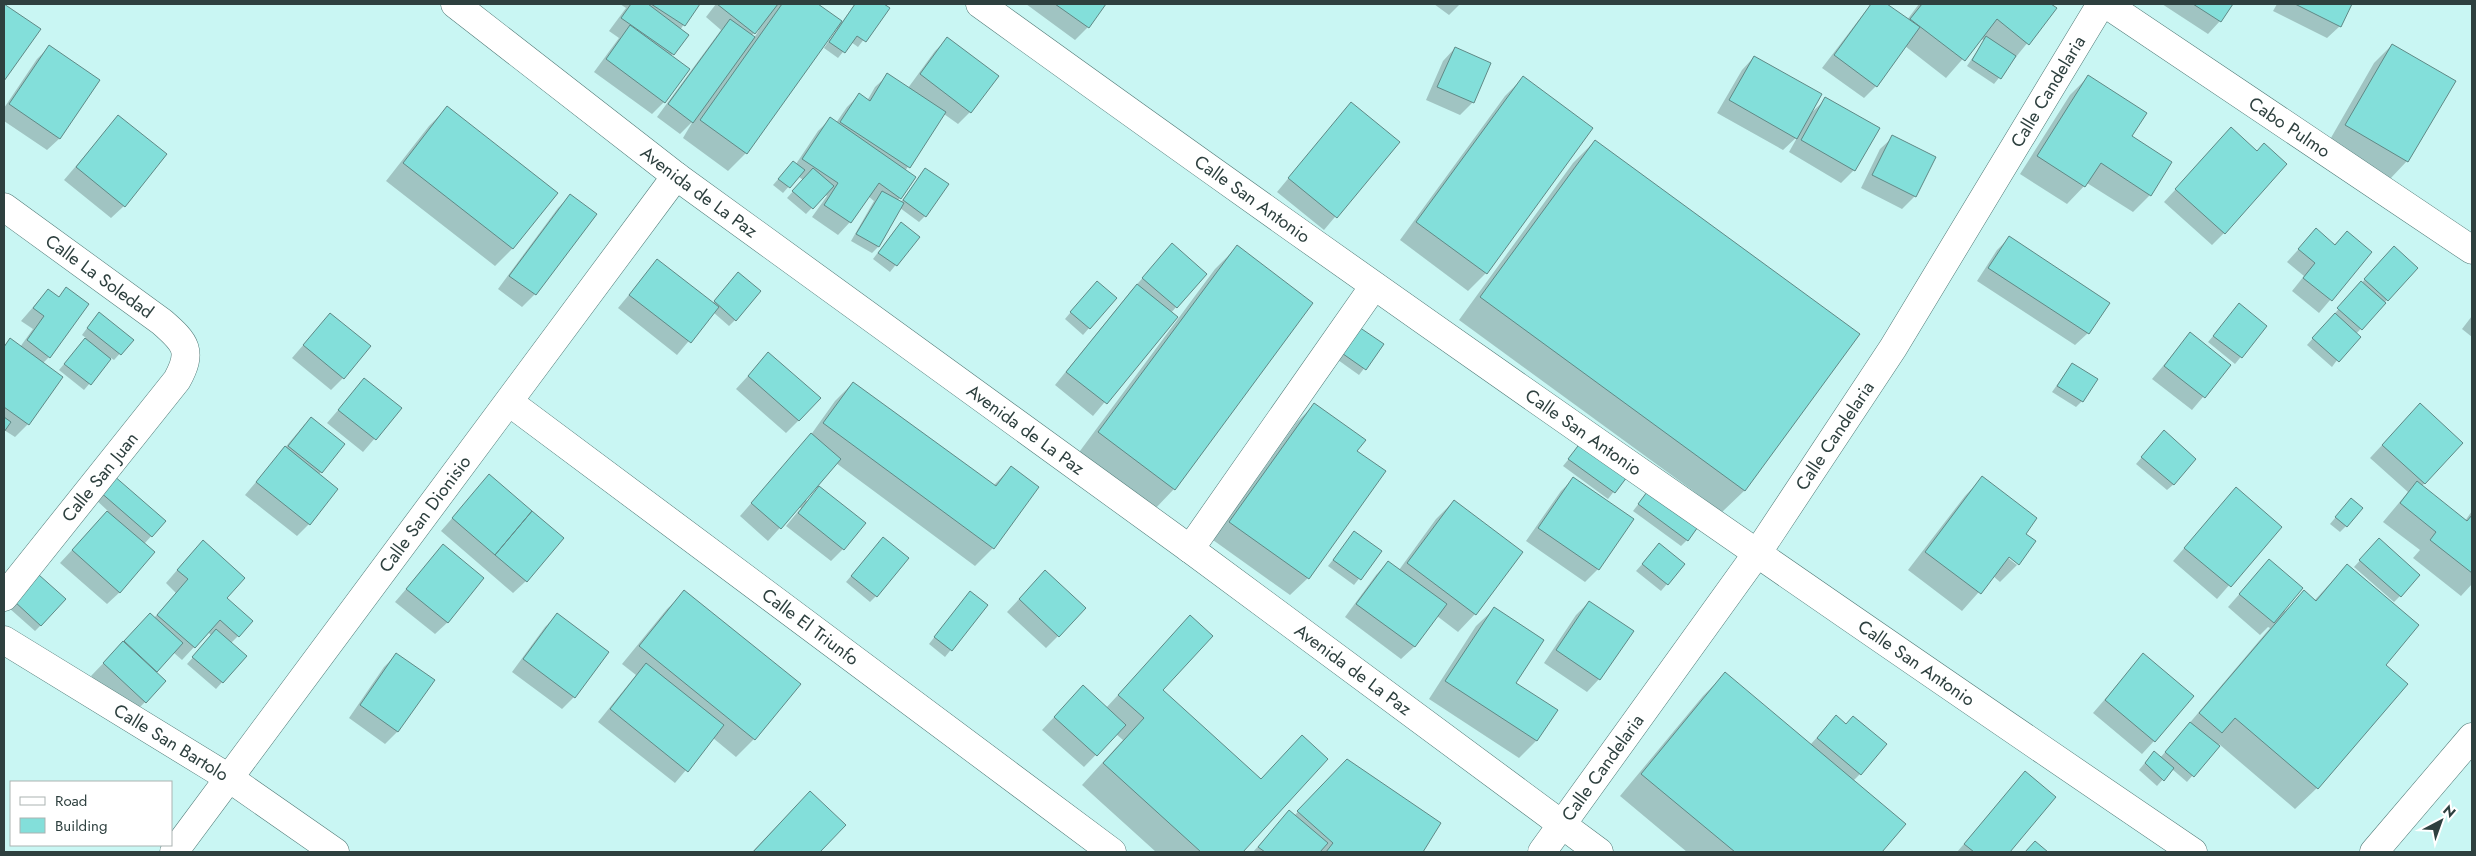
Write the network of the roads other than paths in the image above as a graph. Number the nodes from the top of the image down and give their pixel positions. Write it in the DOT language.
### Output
graph roads {
  1 [pos="455,4"];
  2 [pos="980,4"];
  3 [pos="2101,4"];
  4 [pos="2106,4"];
  5 [pos="483,12"];
  6 [pos="676,176"];
  7 [pos="4,206"];
  8 [pos="2472,250"];
  9 [pos="1374,286"];
  10 [pos="187,352"];
  11 [pos="509,402"];
  12 [pos="1190,549"];
  13 [pos="1758,552"];
  14 [pos="4,596"];
  15 [pos="4,640"];
  16 [pos="2472,738"];
  17 [pos="229,778"];
  18 [pos="1561,824"];
  19 [pos="174,852"];
  20 [pos="335,852"];
  21 [pos="1112,852"];
  22 [pos="1542,852"];
  23 [pos="1599,852"];
  24 [pos="2193,852"];
  25 [pos="2374,852"];
  1 -- 5 [label="street, Avenida de La Paz"];
  2 -- 9 [label="street, Calle San Antonio"];
  3 -- 13 [label="street, Calle Candelaria"];
  4 -- 8 [label="street, Cabo Pulmo"];
  5 -- 6 [label="street, Avenida de La Paz"];
  6 -- 11 [label="street, Calle San Dionisio"];
  6 -- 12 [label="street, Avenida de La Paz"];
  7 -- 10 [label="street, Calle La Soledad"];
  9 -- 12 [label="street"];
  9 -- 13 [label="street, Calle San Antonio"];
  10 -- 14 [label="street, Calle San Juan"];
  11 -- 17 [label="street, Calle San Dionisio"];
  11 -- 21 [label="street, Calle El Triunfo"];
  12 -- 18 [label="street, Avenida de La Paz"];
  13 -- 18 [label="street, Calle Candelaria"];
  13 -- 24 [label="street, Calle San Antonio"];
  15 -- 17 [label="street, Calle San Bartolo"];
  16 -- 25 [label="street"];
  17 -- 19 [label="street, Calle San Dionisio"];
  17 -- 20 [label="street, Calle San Bartolo"];
  18 -- 22 [label="street, Calle Candelaria"];
  18 -- 23 [label="street, Avenida de La Paz"];
}
